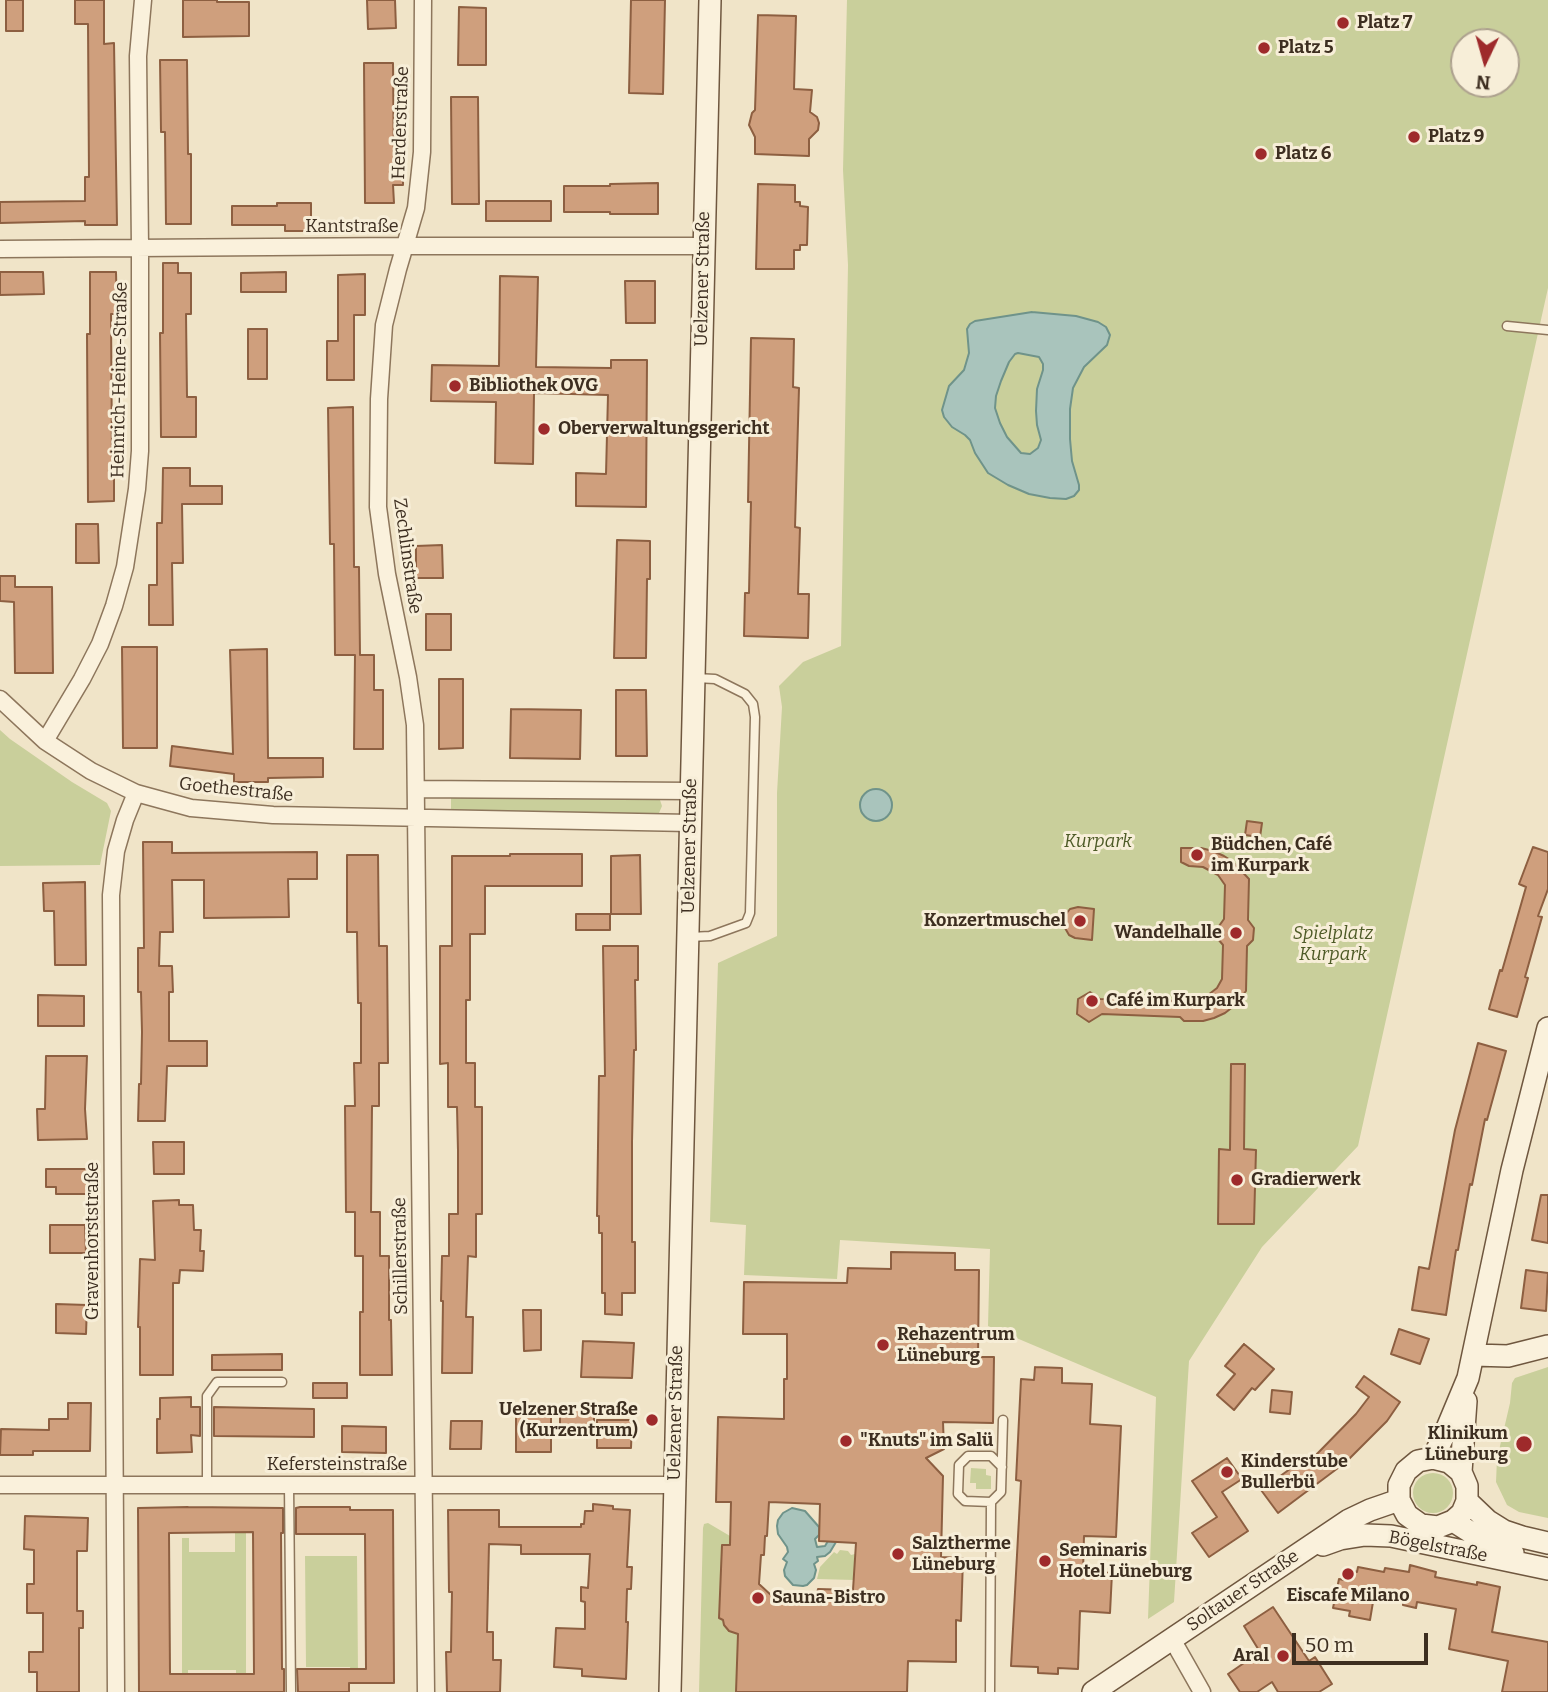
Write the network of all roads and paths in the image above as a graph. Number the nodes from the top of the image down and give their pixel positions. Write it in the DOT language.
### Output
graph roads {
  1 [pos="143,0"];
  2 [pos="423,0"];
  3 [pos="710,0"];
  4 [pos="404,246"];
  5 [pos="704,246"];
  6 [pos="141,248"];
  7 [pos="0,249"];
  8 [pos="1507,326"];
  9 [pos="1548,330"];
  10 [pos="694,678"];
  11 [pos="0,699"];
  12 [pos="45,741"];
  13 [pos="416,789"];
  14 [pos="691,791"];
  15 [pos="136,793"];
  16 [pos="416,819"];
  17 [pos="690,823"];
  18 [pos="687,938"];
  19 [pos="1548,1028"];
  20 [pos="1548,1346"];
  21 [pos="1474,1355"];
  22 [pos="1468,1378"];
  23 [pos="282,1382"];
  24 [pos="1003,1420"];
  25 [pos="1433,1458"];
  26 [pos="1002,1467"];
  27 [pos="1461,1472"];
  28 [pos="113,1484"];
  29 [pos="207,1484"];
  30 [pos="0,1485"];
  31 [pos="289,1485"];
  32 [pos="423,1485"];
  33 [pos="666,1485"];
  34 [pos="1399,1500"];
  35 [pos="1467,1501"];
  36 [pos="991,1502"];
  37 [pos="1453,1521"];
  38 [pos="1548,1543"];
  39 [pos="1298,1554"];
  40 [pos="1539,1563"];
  41 [pos="1172,1639"];
  42 [pos="116,1692"];
  43 [pos="291,1692"];
  44 [pos="426,1692"];
  45 [pos="670,1692"];
  46 [pos="990,1692"];
  47 [pos="1093,1692"];
  48 [pos="1202,1692"];
  1 -- 6 [label="street, Heinrich-Heine-Straße"];
  2 -- 4 [label="street, Herderstraße"];
  3 -- 5 [label="street, Uelzener Straße"];
  4 -- 5 [label="street, Kantstraße"];
  4 -- 6 [label="street, Kantstraße"];
  4 -- 13 [label="street, Zechlinstraße"];
  5 -- 10 [label="street, Uelzener Straße"];
  6 -- 7 [label="street, Kantstraße"];
  6 -- 12 [label="street, Heinrich-Heine-Straße"];
  8 -- 9 [label="lane"];
  10 -- 14 [label="street, Uelzener Straße"];
  10 -- 18 [label="lane"];
  11 -- 12 [label="street, Goethestraße"];
  12 -- 15 [label="street, Goethestraße"];
  13 -- 14 [label="street"];
  13 -- 16 [label="street"];
  14 -- 17 [label="street, Uelzener Straße"];
  15 -- 16 [label="street, Goethestraße"];
  15 -- 28 [label="street, Gravenhorststraße"];
  16 -- 17 [label="street, Goethestraße"];
  16 -- 32 [label="street, Schillerstraße"];
  17 -- 18 [label="street, Uelzener Straße"];
  18 -- 33 [label="street, Uelzener Straße"];
  19 -- 21 [label="street"];
  20 -- 21 [label="street"];
  21 -- 22 [label="street"];
  22 -- 25 [label="street"];
  22 -- 27 [label="street"];
  23 -- 29 [label="lane"];
  24 -- 26 [label="lane"];
  25 -- 27 [label="street"];
  25 -- 34 [label="street"];
  26 -- 36 [label="lane"];
  26 -- 36 [label="lane"];
  27 -- 35 [label="street"];
  28 -- 29 [label="street, Kefersteinstraße"];
  28 -- 30 [label="street, Kefersteinstraße"];
  28 -- 42 [label="street, Gravenhorststraße"];
  29 -- 31 [label="street, Kefersteinstraße"];
  31 -- 32 [label="street, Kefersteinstraße"];
  31 -- 43 [label="lane"];
  32 -- 33 [label="street, Kefersteinstraße"];
  32 -- 44 [label="street, Schillerstraße"];
  33 -- 45 [label="street, Uelzener Straße"];
  34 -- 37 [label="street"];
  34 -- 39 [label="street, Soltauer Straße"];
  35 -- 37 [label="street"];
  35 -- 38 [label="street, Bögelstraße"];
  36 -- 46 [label="lane"];
  37 -- 40 [label="street, Bögelstraße"];
  39 -- 40 [label="street, Bögelstraße"];
  39 -- 41 [label="street, Soltauer Straße"];
  41 -- 47 [label="street, Soltauer Straße"];
  41 -- 48 [label="street"];
}
